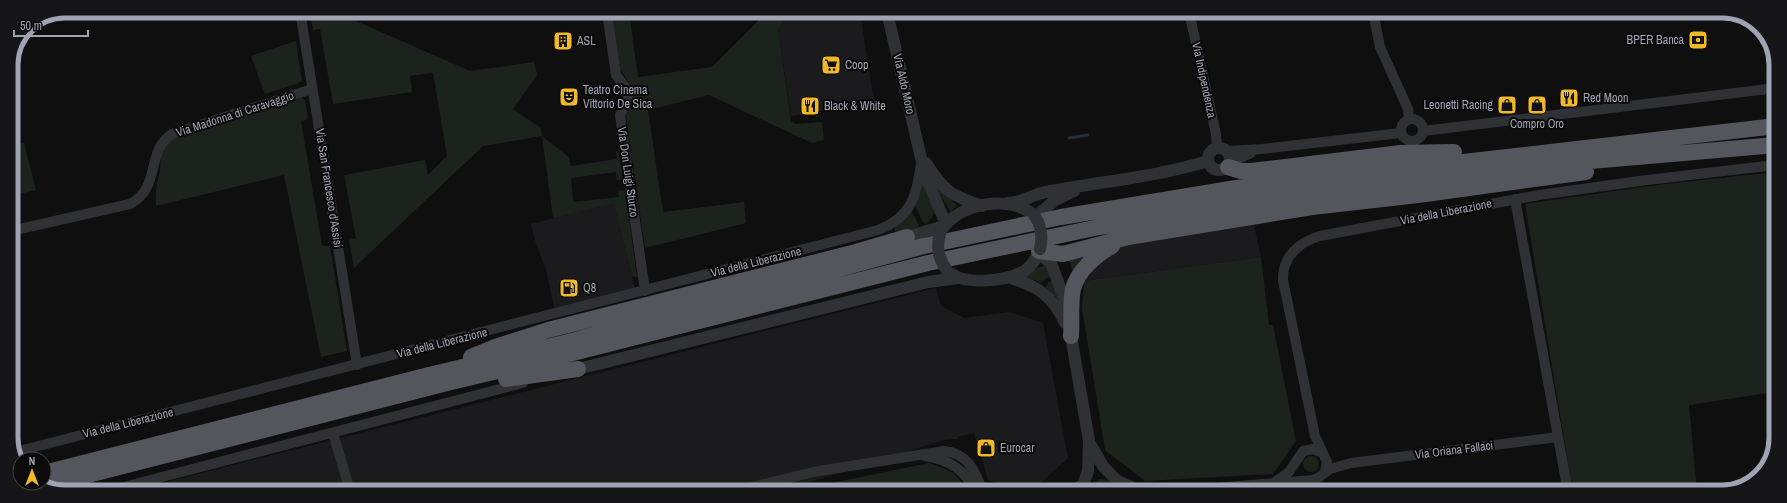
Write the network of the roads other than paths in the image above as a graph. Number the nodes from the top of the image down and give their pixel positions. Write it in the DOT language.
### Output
graph roads {
  1 [pos="301,18"];
  2 [pos="608,18"];
  3 [pos="888,18"];
  4 [pos="1190,18"];
  5 [pos="1374,18"];
  6 [pos="312,89"];
  7 [pos="1769,89"];
  8 [pos="1409,119"];
  9 [pos="1769,127"];
  10 [pos="1755,128"];
  11 [pos="1423,131"];
  12 [pos="1401,134"];
  13 [pos="1769,146"];
  14 [pos="1757,147"];
  15 [pos="921,156"];
  16 [pos="1225,157"];
  17 [pos="1210,164"];
  18 [pos="1769,166"];
  19 [pos="1083,187"];
  20 [pos="1516,199"];
  21 [pos="1007,203"];
  22 [pos="983,206"];
  23 [pos="1037,216"];
  24 [pos="943,228"];
  25 [pos="18,229"];
  26 [pos="869,233"];
  27 [pos="907,237"];
  28 [pos="1128,237"];
  29 [pos="1039,251"];
  30 [pos="1008,277"];
  31 [pos="958,278"];
  32 [pos="645,291"];
  33 [pos="1071,336"];
  34 [pos="356,365"];
  35 [pos="578,369"];
  36 [pos="429,375"];
  37 [pos="1310,418"];
  38 [pos="307,420"];
  39 [pos="333,433"];
  40 [pos="1558,437"];
  41 [pos="1089,441"];
  42 [pos="20,451"];
  43 [pos="918,455"];
  44 [pos="1300,455"];
  45 [pos="1324,455"];
  46 [pos="1351,463"];
  47 [pos="52,471"];
  48 [pos="1325,472"];
  49 [pos="1114,478"];
  50 [pos="1308,479"];
  51 [pos="1272,483"];
  52 [pos="55,484"];
  53 [pos="131,485"];
  54 [pos="349,485"];
  55 [pos="762,485"];
  56 [pos="971,485"];
  57 [pos="980,485"];
  58 [pos="1083,485"];
  59 [pos="1084,485"];
  60 [pos="1118,485"];
  61 [pos="1128,485"];
  62 [pos="1248,485"];
  63 [pos="1567,485"];
  1 -- 6 [label="street, Via San Francesco d'Assisi"];
  2 -- 32 [label="street, Via Don Luigi Sturzo"];
  3 -- 15 [label="street, Via Aldo Moro"];
  4 -- 16 [label="street, Via Indipendenza"];
  5 -- 8 [label="street"];
  6 -- 25 [label="street, Via Madonna di Caravaggio"];
  6 -- 34 [label="street, Via San Francesco d'Assisi"];
  7 -- 11 [label="street"];
  8 -- 11 [label="street"];
  8 -- 12 [label="street"];
  9 -- 10 [label="highway"];
  10 -- 16 [label="highway"];
  10 -- 36 [label="highway"];
  11 -- 12 [label="street"];
  12 -- 16 [label="street"];
  13 -- 14 [label="highway"];
  14 -- 28 [label="highway"];
  14 -- 38 [label="highway"];
  15 -- 22 [label="street, Via Aldo Moro"];
  15 -- 24 [label="street, Via Aldo Moro"];
  15 -- 26 [label="street, Via della Liberazione"];
  16 -- 17 [label="street"];
  16 -- 17 [label="street"];
  17 -- 19 [label="street"];
  18 -- 20 [label="street, Via della Liberazione"];
  19 -- 21 [label="street"];
  19 -- 23 [label="street"];
  20 -- 37 [label="street, Via della Liberazione"];
  20 -- 40 [label="street"];
  21 -- 22 [label="street"];
  21 -- 23 [label="street"];
  22 -- 24 [label="street"];
  23 -- 29 [label="street, bridge"];
  24 -- 27 [label="street"];
  24 -- 31 [label="street, bridge"];
  26 -- 27 [label="street, Via della Liberazione"];
  26 -- 32 [label="street, Via della Liberazione"];
  27 -- 36 [label="highway"];
  28 -- 29 [label="highway"];
  28 -- 33 [label="highway"];
  29 -- 30 [label="street"];
  29 -- 33 [label="street"];
  30 -- 31 [label="street"];
  30 -- 33 [label="street"];
  31 -- 35 [label="street"];
  32 -- 34 [label="street, Via della Liberazione"];
  33 -- 41 [label="street"];
  34 -- 42 [label="street, Via della Liberazione"];
  35 -- 38 [label="highway"];
  35 -- 39 [label="street"];
  36 -- 47 [label="highway"];
  37 -- 44 [label="street, Via della Liberazione"];
  37 -- 45 [label="street, Via della Liberazione"];
  38 -- 52 [label="highway"];
  39 -- 53 [label="street"];
  39 -- 54 [label="street"];
  40 -- 46 [label="street, Via Oriana Fallaci"];
  40 -- 63 [label="street"];
  41 -- 49 [label="street"];
  41 -- 58 [label="street"];
  43 -- 55 [label="street"];
  43 -- 56 [label="street"];
  43 -- 57 [label="street"];
  44 -- 45 [label="street"];
  44 -- 50 [label="street"];
  44 -- 51 [label="street, Via della Liberazione"];
  45 -- 46 [label="street"];
  45 -- 48 [label="street"];
  46 -- 48 [label="street"];
  48 -- 50 [label="street"];
  49 -- 59 [label="street"];
  49 -- 60 [label="street"];
  49 -- 61 [label="street"];
  50 -- 51 [label="street"];
  51 -- 62 [label="street"];
}
